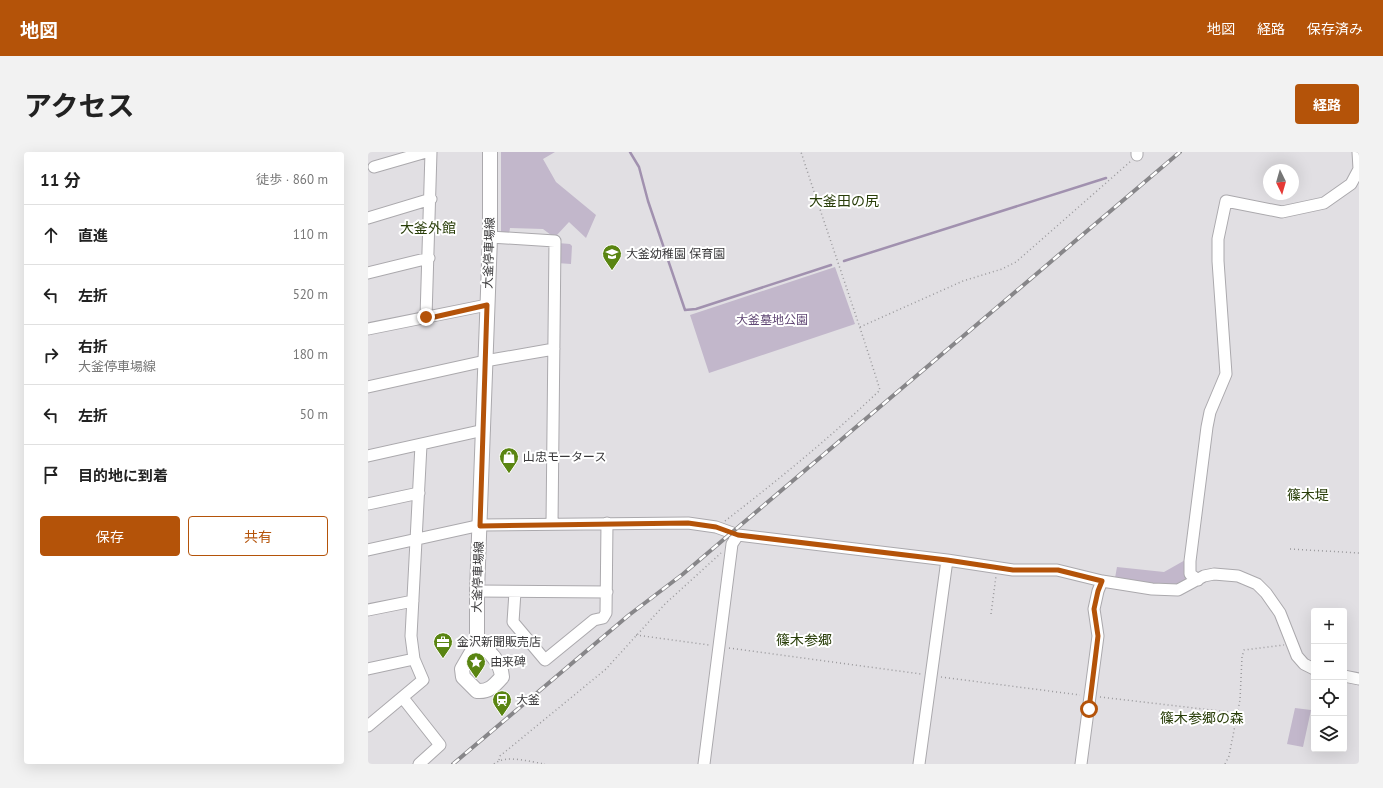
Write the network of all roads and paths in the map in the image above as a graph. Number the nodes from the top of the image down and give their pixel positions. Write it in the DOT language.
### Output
graph roads {
  1 [pos="426,152"];
  2 [pos="432,152"];
  3 [pos="490,152"];
  4 [pos="801,152"];
  5 [pos="1358,152"];
  6 [pos="1137,153"];
  7 [pos="374,167"];
  8 [pos="1355,188"];
  9 [pos="431,199"];
  10 [pos="368,218"];
  11 [pos="490,237"];
  12 [pos="429,258"];
  13 [pos="368,273"];
  14 [pos="487,305"];
  15 [pos="426,317"];
  16 [pos="860,327"];
  17 [pos="368,329"];
  18 [pos="554,349"];
  19 [pos="486,361"];
  20 [pos="368,387"];
  21 [pos="484,430"];
  22 [pos="421,445"];
  23 [pos="368,456"];
  24 [pos="419,493"];
  25 [pos="368,504"];
  26 [pos="607,523"];
  27 [pos="552,524"];
  28 [pos="480,526"];
  29 [pos="716,527"];
  30 [pos="416,539"];
  31 [pos="735,540"];
  32 [pos="1290,549"];
  33 [pos="368,550"];
  34 [pos="1359,553"];
  35 [pos="947,560"];
  36 [pos="997,568"];
  37 [pos="1198,580"];
  38 [pos="1102,581"];
  39 [pos="477,591"];
  40 [pos="515,592"];
  41 [pos="607,592"];
  42 [pos="413,601"];
  43 [pos="368,610"];
  44 [pos="991,614"];
  45 [pos="477,643"];
  46 [pos="1291,645"];
  47 [pos="414,659"];
  48 [pos="368,668"];
  49 [pos="1311,668"];
  50 [pos="1347,677"];
  51 [pos="1359,679"];
  52 [pos="403,698"];
  53 [pos="368,726"];
  54 [pos="499,760"];
  55 [pos="419,764"];
  56 [pos="494,764"];
  57 [pos="545,764"];
  58 [pos="704,764"];
  59 [pos="919,764"];
  60 [pos="1081,764"];
  61 [pos="1225,764"];
  1 -- 7 [label="street"];
  2 -- 9 [label="street"];
  3 -- 11 [label="main road, 大釜停車場線"];
  4 -- 16 [label="path"];
  5 -- 8 [label="street"];
  6 -- 16 [label="path"];
  8 -- 37 [label="street"];
  9 -- 10 [label="street"];
  9 -- 12 [label="street"];
  11 -- 14 [label="main road, 大釜停車場線"];
  11 -- 18 [label="street"];
  12 -- 13 [label="street"];
  12 -- 15 [label="street"];
  14 -- 15 [label="street"];
  14 -- 19 [label="main road, 大釜停車場線"];
  15 -- 17 [label="street"];
  16 -- 29 [label="path"];
  18 -- 19 [label="street"];
  18 -- 27 [label="street"];
  19 -- 20 [label="street"];
  19 -- 21 [label="main road, 大釜停車場線"];
  21 -- 22 [label="street"];
  21 -- 28 [label="main road, 大釜停車場線"];
  22 -- 23 [label="street"];
  22 -- 24 [label="street"];
  24 -- 25 [label="street"];
  24 -- 30 [label="street"];
  26 -- 27 [label="street"];
  26 -- 29 [label="street"];
  26 -- 41 [label="street"];
  27 -- 28 [label="street"];
  28 -- 30 [label="street"];
  28 -- 39 [label="main road, 大釜停車場線"];
  29 -- 31 [label="street"];
  30 -- 33 [label="street"];
  30 -- 42 [label="street"];
  31 -- 35 [label="street"];
  31 -- 54 [label="path"];
  31 -- 58 [label="street"];
  32 -- 34 [label="path"];
  35 -- 36 [label="street"];
  35 -- 59 [label="street"];
  36 -- 38 [label="street"];
  36 -- 44 [label="path"];
  37 -- 38 [label="street"];
  37 -- 46 [label="street"];
  38 -- 60 [label="street"];
  39 -- 40 [label="street"];
  39 -- 45 [label="main road, 大釜停車場線"];
  40 -- 41 [label="street"];
  40 -- 41 [label="street"];
  42 -- 43 [label="street"];
  42 -- 47 [label="street"];
  46 -- 49 [label="street"];
  46 -- 61 [label="path"];
  47 -- 48 [label="street"];
  47 -- 52 [label="street"];
  50 -- 51 [label="street"];
  52 -- 53 [label="street"];
  52 -- 55 [label="street"];
  54 -- 56 [label="path"];
  54 -- 57 [label="path"];
}
